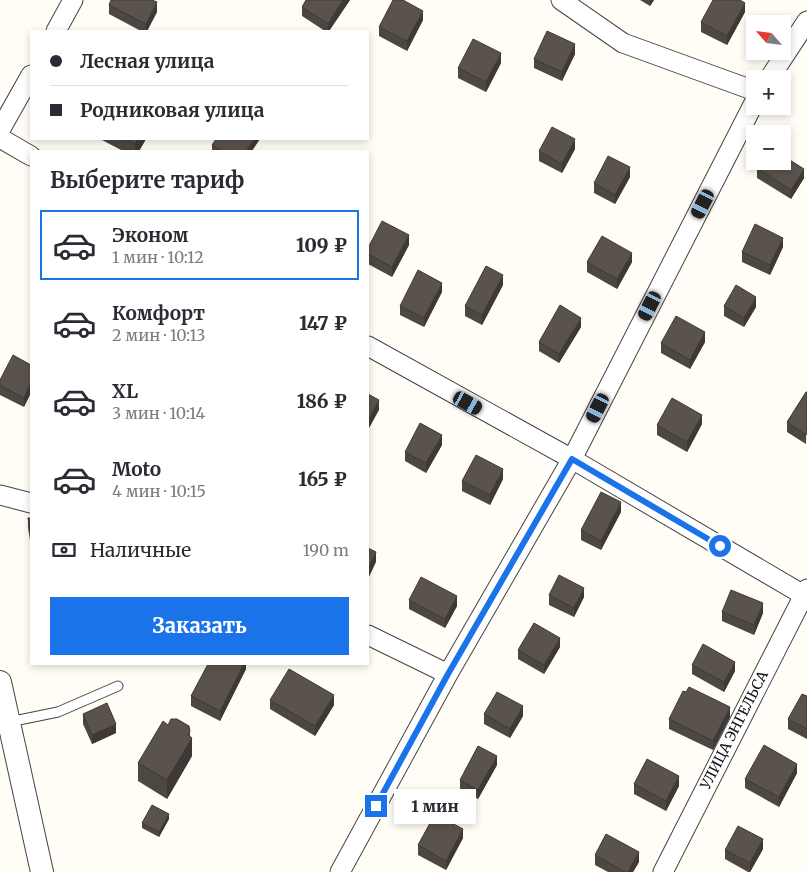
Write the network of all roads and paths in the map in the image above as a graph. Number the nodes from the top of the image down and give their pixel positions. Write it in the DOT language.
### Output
graph roads {
  1 [pos="73,0"];
  2 [pos="561,0"];
  3 [pos="807,21"];
  4 [pos="57,30"];
  5 [pos="775,70"];
  6 [pos="30,77"];
  7 [pos="746,88"];
  8 [pos="748,115"];
  9 [pos="0,130"];
  10 [pos="0,138"];
  11 [pos="30,155"];
  12 [pos="369,347"];
  13 [pos="572,459"];
  14 [pos="0,495"];
  15 [pos="30,503"];
  16 [pos="806,594"];
  17 [pos="369,635"];
  18 [pos="448,674"];
  19 [pos="0,682"];
  20 [pos="118,686"];
  21 [pos="9,722"];
  22 [pos="42,872"];
  23 [pos="340,872"];
  24 [pos="663,872"];
  1 -- 4 [label="street"];
  2 -- 7 [label="street"];
  3 -- 5 [label="street"];
  6 -- 9 [label="street"];
  8 -- 13 [label="street"];
  10 -- 11 [label="street"];
  12 -- 13 [label="street"];
  13 -- 16 [label="street"];
  13 -- 18 [label="street"];
  14 -- 15 [label="street"];
  16 -- 24 [label="street, УЛИЦА ЭНГЕЛЬСА"];
  17 -- 18 [label="street"];
  18 -- 23 [label="street"];
  19 -- 21 [label="street"];
  20 -- 21 [label="lane"];
  21 -- 22 [label="street"];
}
